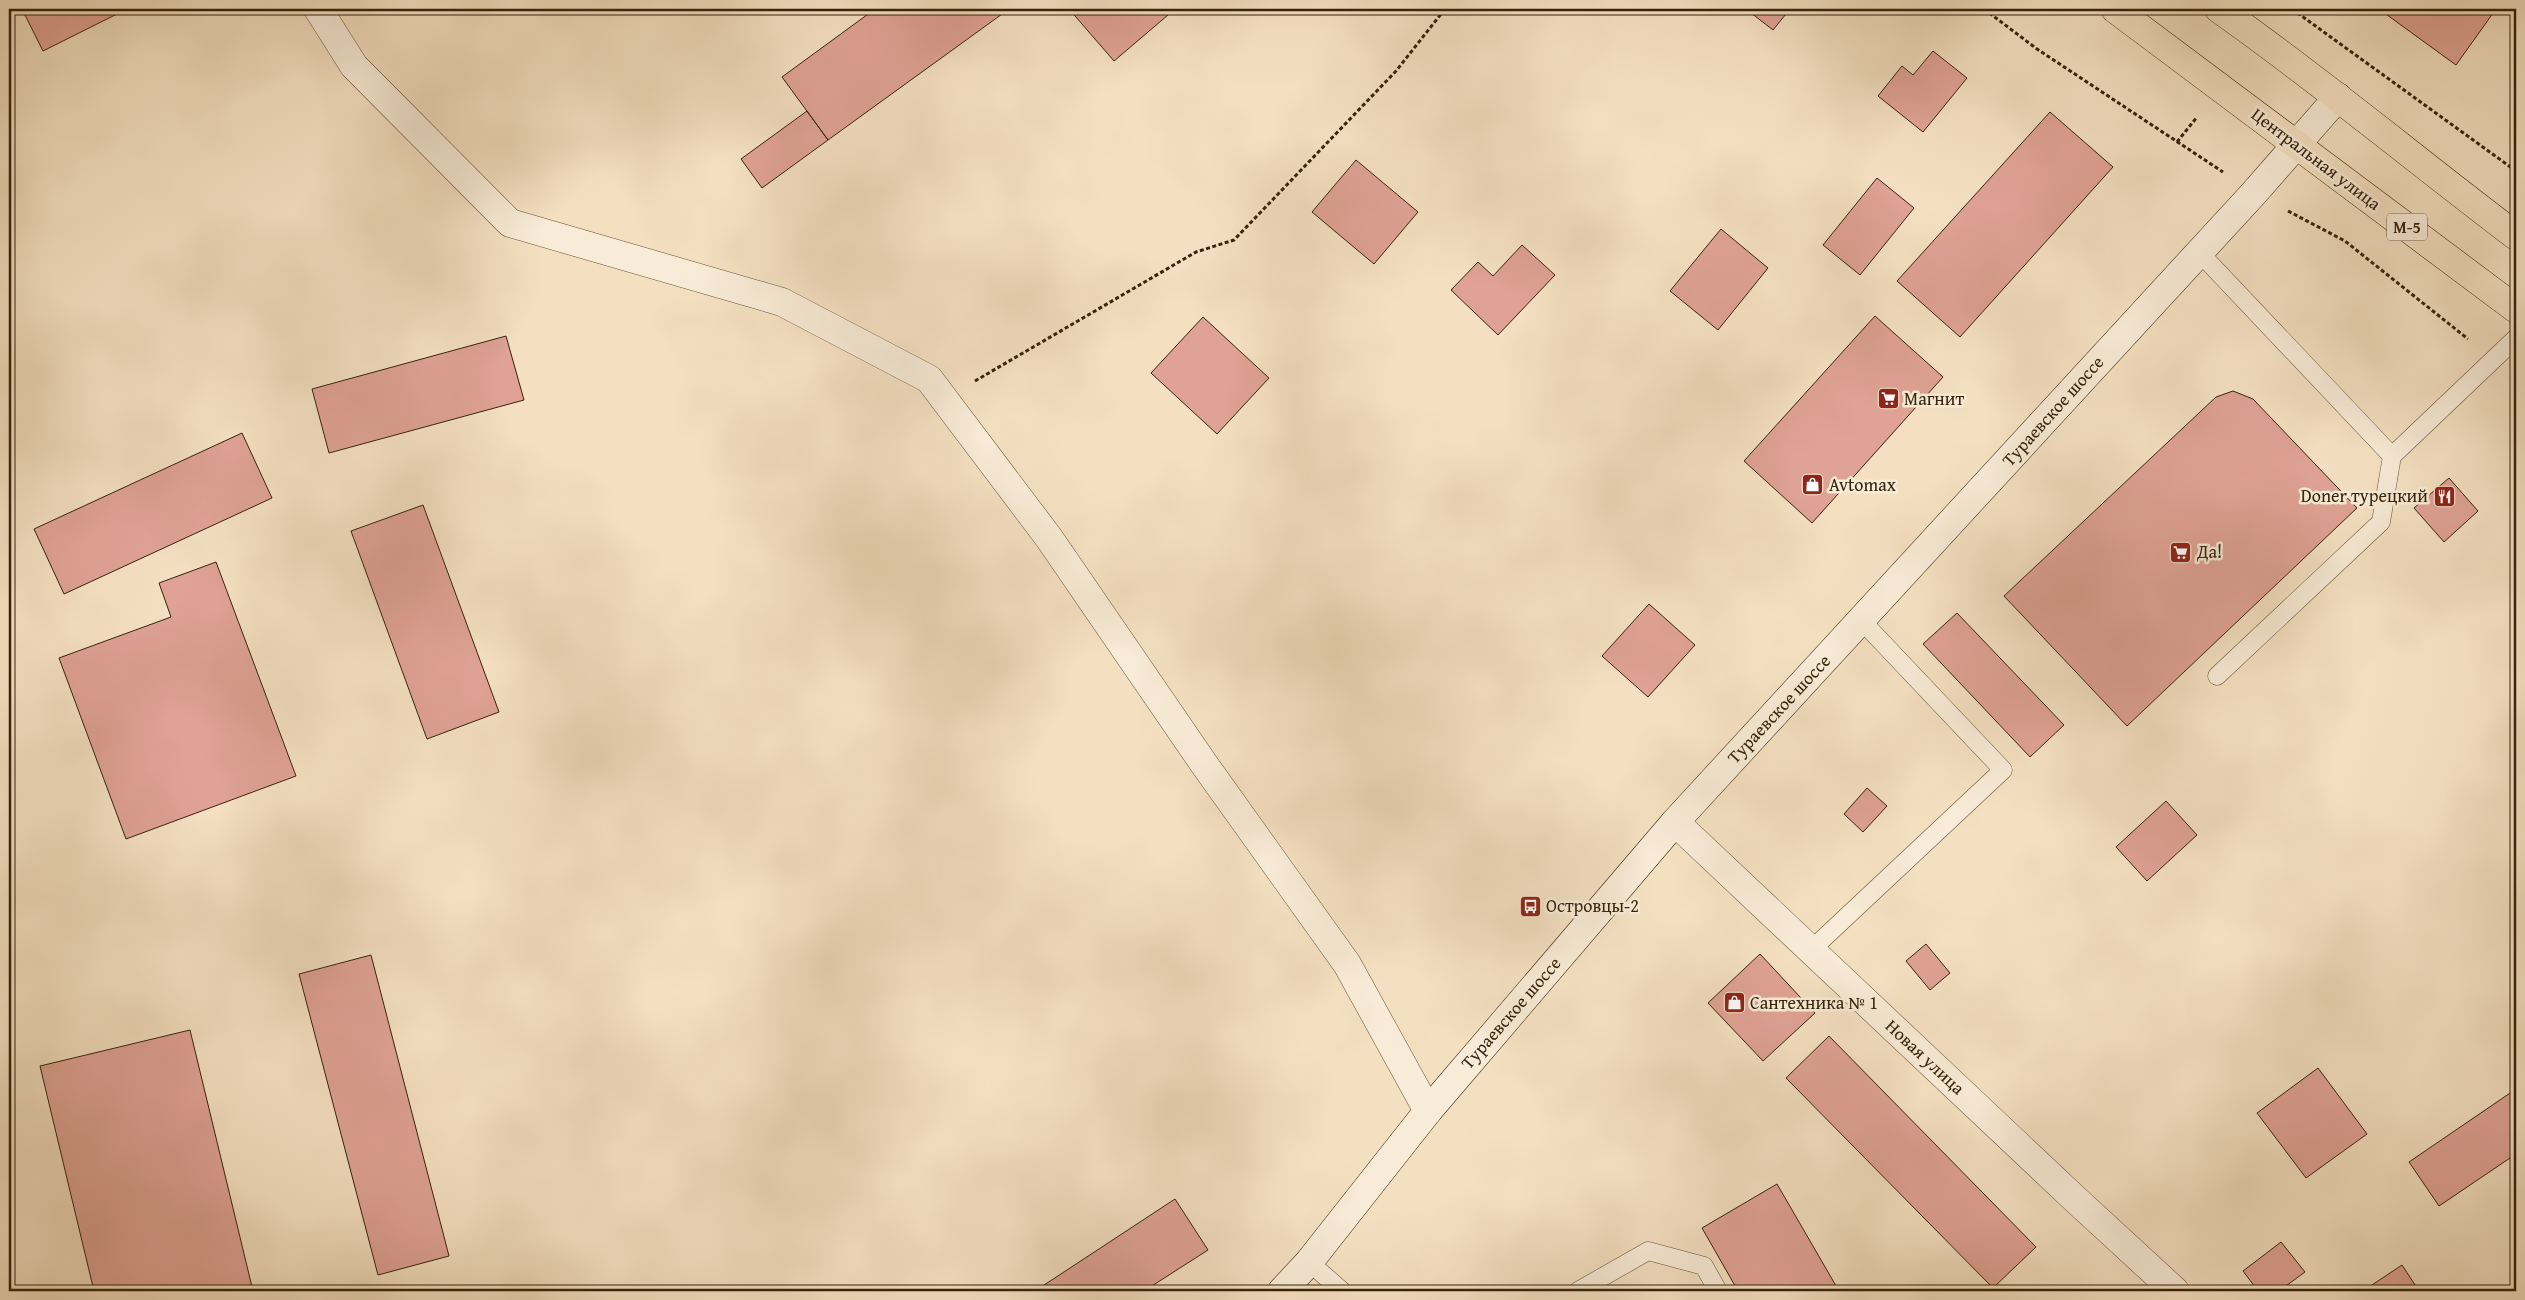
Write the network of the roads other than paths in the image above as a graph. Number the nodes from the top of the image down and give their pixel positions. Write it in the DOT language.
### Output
graph roads {
  1 [pos="318,9"];
  2 [pos="2115,9"];
  3 [pos="2219,9"];
  4 [pos="2338,97"];
  5 [pos="2297,145"];
  6 [pos="2516,236"];
  7 [pos="2199,252"];
  8 [pos="2516,309"];
  9 [pos="2516,338"];
  10 [pos="2392,456"];
  11 [pos="1862,620"];
  12 [pos="2217,676"];
  13 [pos="1675,822"];
  14 [pos="1811,950"];
  15 [pos="1428,1111"];
  16 [pos="1309,1262"];
  17 [pos="1282,1291"];
  18 [pos="1342,1291"];
  19 [pos="1578,1291"];
  20 [pos="1718,1291"];
  21 [pos="2176,1291"];
  1 -- 15 [label="street"];
  2 -- 5 [label="main road, Центральная улица / М-5"];
  3 -- 4 [label="main road"];
  4 -- 5 [label="street, Тураевское шоссе"];
  4 -- 6 [label="main road"];
  5 -- 7 [label="street, Тураевское шоссе"];
  5 -- 8 [label="main road, Центральная улица / М-5"];
  7 -- 10 [label="lane"];
  7 -- 11 [label="street, Тураевское шоссе"];
  9 -- 10 [label="lane"];
  10 -- 12 [label="lane"];
  11 -- 13 [label="street, Тураевское шоссе"];
  11 -- 14 [label="lane"];
  13 -- 14 [label="street, Новая улица"];
  13 -- 15 [label="street, Тураевское шоссе"];
  14 -- 21 [label="street, Новая улица"];
  15 -- 16 [label="street, Тураевское шоссе"];
  16 -- 17 [label="street, Тураевское шоссе"];
  16 -- 18 [label="lane"];
  19 -- 20 [label="lane"];
}
